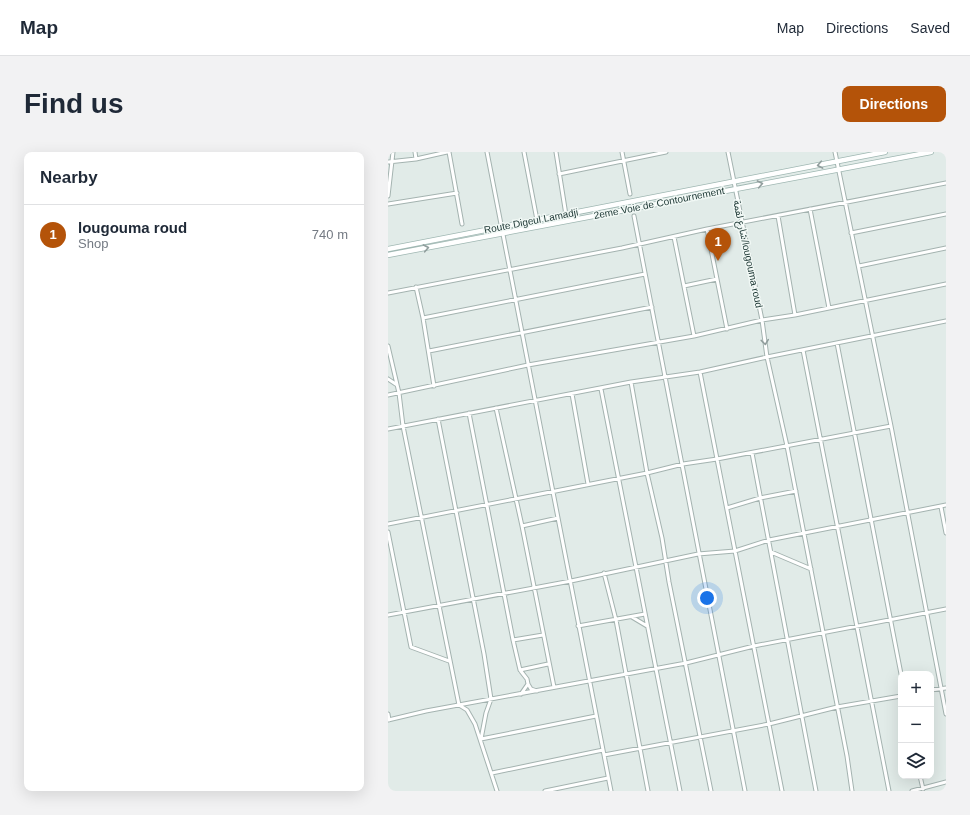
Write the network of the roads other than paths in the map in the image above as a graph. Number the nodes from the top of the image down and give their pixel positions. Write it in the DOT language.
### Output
graph roads {
  1 [pos="393,152"];
  2 [pos="415,152"];
  3 [pos="448,152"];
  4 [pos="487,152"];
  5 [pos="524,152"];
  6 [pos="556,152"];
  7 [pos="622,152"];
  8 [pos="666,152"];
  9 [pos="728,152"];
  10 [pos="835,152"];
  11 [pos="885,152"];
  12 [pos="931,152"];
  13 [pos="872,154"];
  14 [pos="416,159"];
  15 [pos="624,161"];
  16 [pos="390,162"];
  17 [pos="837,162"];
  18 [pos="838,169"];
  19 [pos="559,174"];
  20 [pos="734,182"];
  21 [pos="946,183"];
  22 [pos="734,189"];
  23 [pos="457,193"];
  24 [pos="630,194"];
  25 [pos="388,196"];
  26 [pos="844,203"];
  27 [pos="388,204"];
  28 [pos="810,209"];
  29 [pos="566,214"];
  30 [pos="946,214"];
  31 [pos="634,216"];
  32 [pos="778,216"];
  33 [pos="537,220"];
  34 [pos="742,222"];
  35 [pos="462,224"];
  36 [pos="502,227"];
  37 [pos="707,229"];
  38 [pos="503,233"];
  39 [pos="851,233"];
  40 [pos="674,237"];
  41 [pos="639,243"];
  42 [pos="946,248"];
  43 [pos="388,249"];
  44 [pos="388,256"];
  45 [pos="859,266"];
  46 [pos="510,269"];
  47 [pos="645,274"];
  48 [pos="717,279"];
  49 [pos="946,284"];
  50 [pos="684,286"];
  51 [pos="416,287"];
  52 [pos="388,293"];
  53 [pos="516,300"];
  54 [pos="865,301"];
  55 [pos="652,307"];
  56 [pos="829,308"];
  57 [pos="796,315"];
  58 [pos="423,318"];
  59 [pos="762,320"];
  60 [pos="946,321"];
  61 [pos="727,329"];
  62 [pos="522,332"];
  63 [pos="694,336"];
  64 [pos="871,336"];
  65 [pos="658,341"];
  66 [pos="837,343"];
  67 [pos="388,346"];
  68 [pos="803,350"];
  69 [pos="429,351"];
  70 [pos="766,357"];
  71 [pos="389,359"];
  72 [pos="528,365"];
  73 [pos="700,372"];
  74 [pos="665,378"];
  75 [pos="388,379"];
  76 [pos="630,382"];
  77 [pos="397,385"];
  78 [pos="434,386"];
  79 [pos="601,389"];
  80 [pos="399,393"];
  81 [pos="572,394"];
  82 [pos="388,395"];
  83 [pos="535,401"];
  84 [pos="496,408"];
  85 [pos="469,412"];
  86 [pos="438,419"];
  87 [pos="403,426"];
  88 [pos="891,426"];
  89 [pos="388,429"];
  90 [pos="856,433"];
  91 [pos="820,440"];
  92 [pos="787,446"];
  93 [pos="752,453"];
  94 [pos="717,459"];
  95 [pos="683,464"];
  96 [pos="647,473"];
  97 [pos="618,478"];
  98 [pos="588,484"];
  99 [pos="553,490"];
  100 [pos="796,492"];
  101 [pos="516,498"];
  102 [pos="760,498"];
  103 [pos="487,503"];
  104 [pos="946,505"];
  105 [pos="940,507"];
  106 [pos="727,508"];
  107 [pos="456,510"];
  108 [pos="907,514"];
  109 [pos="422,518"];
  110 [pos="558,518"];
  111 [pos="872,520"];
  112 [pos="388,524"];
  113 [pos="522,526"];
  114 [pos="837,527"];
  115 [pos="388,532"];
  116 [pos="804,533"];
  117 [pos="946,533"];
  118 [pos="769,540"];
  119 [pos="735,551"];
  120 [pos="771,552"];
  121 [pos="698,554"];
  122 [pos="665,561"];
  123 [pos="636,566"];
  124 [pos="811,569"];
  125 [pos="604,573"];
  126 [pos="571,581"];
  127 [pos="533,587"];
  128 [pos="504,592"];
  129 [pos="472,599"];
  130 [pos="439,605"];
  131 [pos="946,609"];
  132 [pos="403,612"];
  133 [pos="927,612"];
  134 [pos="645,614"];
  135 [pos="388,615"];
  136 [pos="632,617"];
  137 [pos="891,619"];
  138 [pos="616,620"];
  139 [pos="578,626"];
  140 [pos="648,626"];
  141 [pos="857,626"];
  142 [pos="823,632"];
  143 [pos="543,635"];
  144 [pos="787,639"];
  145 [pos="513,640"];
  146 [pos="754,646"];
  147 [pos="720,656"];
  148 [pos="449,661"];
  149 [pos="686,663"];
  150 [pos="548,664"];
  151 [pos="656,668"];
  152 [pos="520,670"];
  153 [pos="900,671"];
  154 [pos="625,674"];
  155 [pos="589,681"];
  156 [pos="528,684"];
  157 [pos="554,687"];
  158 [pos="941,688"];
  159 [pos="946,688"];
  160 [pos="934,689"];
  161 [pos="537,691"];
  162 [pos="521,694"];
  163 [pos="898,696"];
  164 [pos="491,699"];
  165 [pos="871,701"];
  166 [pos="459,705"];
  167 [pos="837,707"];
  168 [pos="388,714"];
  169 [pos="946,714"];
  170 [pos="596,716"];
  171 [pos="800,716"];
  172 [pos="389,720"];
  173 [pos="768,724"];
  174 [pos="733,729"];
  175 [pos="700,736"];
  176 [pos="481,740"];
  177 [pos="671,743"];
  178 [pos="641,748"];
  179 [pos="603,750"];
  180 [pos="604,755"];
  181 [pos="492,773"];
  182 [pos="608,778"];
  183 [pos="921,779"];
  184 [pos="946,782"];
  185 [pos="923,789"];
  186 [pos="497,791"];
  187 [pos="545,791"];
  188 [pos="611,791"];
  189 [pos="648,791"];
  190 [pos="680,791"];
  191 [pos="711,791"];
  192 [pos="745,791"];
  193 [pos="782,791"];
  194 [pos="816,791"];
  195 [pos="852,791"];
  196 [pos="889,791"];
  197 [pos="912,791"];
  1 -- 16 [label="street"];
  2 -- 14 [label="street"];
  3 -- 14 [label="street"];
  3 -- 23 [label="street"];
  4 -- 36 [label="street"];
  5 -- 33 [label="street"];
  6 -- 19 [label="street"];
  7 -- 15 [label="street"];
  8 -- 15 [label="street"];
  9 -- 20 [label="street, شارع لقمة/lougouma roud"];
  10 -- 17 [label="street"];
  11 -- 13 [label="main road, Route Digeul Lamadji"];
  12 -- 18 [label="main road, 2eme Voie de Contournement"];
  13 -- 17 [label="main road, Route Digeul Lamadji"];
  14 -- 16 [label="street"];
  15 -- 19 [label="street"];
  15 -- 24 [label="street"];
  16 -- 25 [label="street"];
  17 -- 18 [label="street"];
  17 -- 20 [label="main road, Route Digeul Lamadji, one-way"];
  22 -- 18 [label="main road, 2eme Voie de Contournement, one-way"];
  18 -- 26 [label="street"];
  19 -- 29 [label="street"];
  20 -- 22 [label="street, شارع لقمة/lougouma roud"];
  20 -- 29 [label="main road, Route Digeul Lamadji"];
  21 -- 26 [label="street"];
  22 -- 34 [label="street, شارع لقمة/lougouma roud"];
  22 -- 38 [label="main road, 2eme Voie de Contournement"];
  23 -- 27 [label="street"];
  23 -- 35 [label="street"];
  26 -- 28 [label="street"];
  26 -- 39 [label="street"];
  28 -- 32 [label="street"];
  28 -- 56 [label="street"];
  29 -- 33 [label="main road, Route Digeul Lamadji"];
  30 -- 39 [label="street"];
  31 -- 41 [label="street"];
  32 -- 34 [label="street"];
  32 -- 57 [label="street"];
  33 -- 36 [label="main road, Route Digeul Lamadji"];
  34 -- 37 [label="street"];
  34 -- 59 [label="street, شارع لقمة/lougouma roud"];
  36 -- 38 [label="street"];
  36 -- 43 [label="main road, Route Digeul Lamadji"];
  37 -- 40 [label="street"];
  37 -- 48 [label="street"];
  44 -- 38 [label="main road, 2eme Voie de Contournement, one-way"];
  38 -- 46 [label="street"];
  39 -- 45 [label="street"];
  40 -- 41 [label="street"];
  40 -- 50 [label="street"];
  41 -- 46 [label="street"];
  41 -- 47 [label="street"];
  42 -- 45 [label="street"];
  45 -- 54 [label="street"];
  46 -- 51 [label="street"];
  46 -- 53 [label="street"];
  47 -- 53 [label="street"];
  47 -- 55 [label="street"];
  48 -- 50 [label="street"];
  48 -- 61 [label="street"];
  49 -- 54 [label="street"];
  50 -- 63 [label="street"];
  51 -- 52 [label="street"];
  51 -- 58 [label="street"];
  53 -- 58 [label="street"];
  53 -- 62 [label="street"];
  54 -- 56 [label="street"];
  54 -- 64 [label="street"];
  55 -- 62 [label="street"];
  55 -- 65 [label="street"];
  56 -- 57 [label="street"];
  57 -- 59 [label="street"];
  58 -- 69 [label="street"];
  59 -- 61 [label="street"];
  59 -- 70 [label="street, شارع لقمة/lougouma roud, one-way"];
  60 -- 64 [label="street"];
  61 -- 63 [label="street"];
  62 -- 69 [label="street"];
  62 -- 72 [label="street"];
  63 -- 65 [label="street"];
  64 -- 66 [label="street"];
  64 -- 88 [label="street"];
  65 -- 72 [label="street"];
  65 -- 74 [label="street"];
  66 -- 68 [label="street"];
  66 -- 90 [label="street"];
  67 -- 71 [label="street"];
  68 -- 70 [label="street"];
  68 -- 91 [label="street"];
  69 -- 78 [label="street"];
  70 -- 73 [label="street"];
  70 -- 92 [label="street, شارع لقمة/lougouma roud"];
  71 -- 77 [label="street"];
  72 -- 78 [label="street"];
  72 -- 83 [label="street"];
  73 -- 74 [label="street"];
  73 -- 94 [label="street"];
  74 -- 76 [label="street"];
  74 -- 95 [label="street"];
  75 -- 77 [label="street"];
  76 -- 79 [label="street"];
  76 -- 96 [label="street"];
  77 -- 80 [label="street"];
  78 -- 80 [label="street"];
  79 -- 81 [label="street"];
  79 -- 97 [label="street"];
  80 -- 82 [label="street"];
  80 -- 87 [label="street"];
  81 -- 83 [label="street"];
  81 -- 98 [label="street"];
  83 -- 84 [label="street"];
  83 -- 99 [label="street"];
  84 -- 85 [label="street"];
  84 -- 101 [label="street"];
  85 -- 86 [label="street"];
  85 -- 103 [label="street"];
  86 -- 87 [label="street"];
  86 -- 107 [label="street"];
  87 -- 89 [label="street"];
  87 -- 109 [label="street"];
  88 -- 90 [label="street"];
  88 -- 108 [label="street"];
  90 -- 91 [label="street"];
  90 -- 111 [label="street"];
  91 -- 92 [label="street"];
  91 -- 114 [label="street"];
  92 -- 93 [label="street"];
  92 -- 100 [label="street, شارع لقمة/lougouma roud"];
  93 -- 94 [label="street"];
  93 -- 102 [label="street"];
  94 -- 95 [label="street"];
  94 -- 106 [label="street"];
  95 -- 96 [label="street"];
  95 -- 121 [label="street"];
  96 -- 97 [label="street"];
  96 -- 122 [label="street"];
  97 -- 98 [label="street"];
  97 -- 123 [label="street"];
  98 -- 99 [label="street"];
  99 -- 101 [label="street"];
  99 -- 110 [label="street"];
  100 -- 102 [label="street"];
  100 -- 116 [label="street, شارع لقمة/lougouma roud"];
  101 -- 103 [label="street"];
  101 -- 113 [label="street"];
  102 -- 106 [label="street"];
  102 -- 118 [label="street"];
  103 -- 107 [label="street"];
  103 -- 128 [label="street"];
  104 -- 105 [label="street"];
  105 -- 108 [label="street"];
  105 -- 117 [label="street"];
  106 -- 119 [label="street"];
  107 -- 109 [label="street"];
  107 -- 129 [label="street"];
  108 -- 111 [label="street"];
  108 -- 133 [label="street"];
  109 -- 112 [label="street"];
  109 -- 130 [label="street"];
  110 -- 113 [label="street"];
  110 -- 126 [label="street"];
  111 -- 114 [label="street"];
  111 -- 137 [label="street"];
  113 -- 127 [label="street"];
  114 -- 116 [label="street"];
  114 -- 141 [label="street"];
  115 -- 132 [label="street"];
  116 -- 118 [label="street"];
  116 -- 124 [label="street, شارع لقمة/lougouma roud"];
  118 -- 119 [label="street"];
  118 -- 120 [label="street"];
  119 -- 121 [label="street"];
  119 -- 146 [label="street"];
  120 -- 124 [label="street"];
  120 -- 144 [label="street"];
  121 -- 122 [label="street"];
  121 -- 147 [label="street"];
  122 -- 123 [label="street"];
  122 -- 149 [label="street"];
  123 -- 125 [label="street"];
  123 -- 134 [label="street"];
  124 -- 142 [label="street, شارع لقمة/lougouma roud"];
  125 -- 126 [label="street"];
  125 -- 138 [label="street"];
  126 -- 127 [label="street"];
  126 -- 139 [label="street"];
  127 -- 128 [label="street"];
  127 -- 143 [label="street"];
  128 -- 129 [label="street"];
  128 -- 145 [label="street"];
  129 -- 130 [label="street"];
  129 -- 164 [label="street"];
  130 -- 132 [label="street"];
  130 -- 148 [label="street"];
  131 -- 133 [label="street"];
  132 -- 135 [label="street"];
  132 -- 148 [label="street"];
  133 -- 137 [label="street"];
  133 -- 158 [label="street"];
  134 -- 136 [label="street"];
  134 -- 140 [label="street"];
  136 -- 138 [label="street"];
  136 -- 140 [label="street"];
  137 -- 141 [label="street"];
  137 -- 153 [label="street"];
  138 -- 139 [label="street"];
  138 -- 154 [label="street"];
  139 -- 155 [label="street"];
  140 -- 151 [label="street"];
  141 -- 142 [label="street"];
  141 -- 165 [label="street"];
  142 -- 144 [label="street"];
  142 -- 167 [label="street, شارع لقمة/lougouma roud"];
  143 -- 145 [label="street"];
  143 -- 150 [label="street"];
  144 -- 146 [label="street"];
  144 -- 171 [label="street"];
  145 -- 152 [label="street"];
  146 -- 147 [label="street"];
  146 -- 173 [label="street"];
  147 -- 149 [label="street"];
  147 -- 174 [label="street"];
  148 -- 166 [label="street"];
  149 -- 151 [label="street"];
  149 -- 175 [label="street"];
  150 -- 152 [label="street"];
  150 -- 157 [label="street"];
  151 -- 154 [label="street"];
  151 -- 177 [label="street"];
  152 -- 156 [label="street"];
  154 -- 155 [label="street"];
  154 -- 178 [label="street"];
  155 -- 157 [label="street"];
  155 -- 170 [label="street"];
  156 -- 161 [label="street"];
  156 -- 162 [label="street"];
  157 -- 161 [label="street"];
  158 -- 159 [label="street"];
  158 -- 160 [label="street"];
  158 -- 169 [label="street"];
  161 -- 162 [label="street"];
  162 -- 164 [label="street"];
  163 -- 165 [label="street"];
  164 -- 166 [label="street"];
  164 -- 176 [label="street"];
  165 -- 167 [label="street"];
  165 -- 196 [label="street"];
  166 -- 172 [label="street"];
  166 -- 176 [label="street"];
  167 -- 171 [label="street"];
  167 -- 195 [label="street, شارع لقمة/lougouma roud"];
  168 -- 172 [label="street"];
  170 -- 176 [label="street"];
  170 -- 179 [label="street"];
  171 -- 173 [label="street"];
  171 -- 194 [label="street"];
  173 -- 174 [label="street"];
  173 -- 193 [label="street"];
  174 -- 175 [label="street"];
  174 -- 192 [label="street"];
  175 -- 177 [label="street"];
  175 -- 191 [label="street"];
  176 -- 181 [label="street"];
  177 -- 178 [label="street"];
  177 -- 190 [label="street"];
  178 -- 180 [label="street"];
  178 -- 189 [label="street"];
  179 -- 180 [label="street"];
  179 -- 181 [label="street"];
  180 -- 182 [label="street"];
  181 -- 186 [label="street"];
  182 -- 187 [label="street"];
  182 -- 188 [label="street"];
  183 -- 185 [label="street"];
  184 -- 185 [label="street"];
  185 -- 197 [label="street"];
}
